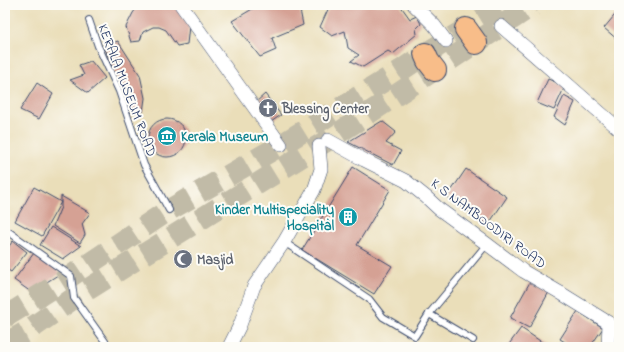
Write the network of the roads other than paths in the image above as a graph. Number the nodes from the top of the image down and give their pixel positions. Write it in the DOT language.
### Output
graph roads {
  1 [pos="181,5"];
  2 [pos="414,5"];
  3 [pos="89,20"];
  4 [pos="501,26"];
  5 [pos="446,41"];
  6 [pos="619,129"];
  7 [pos="280,145"];
  8 [pos="169,210"];
  9 [pos="9,232"];
  10 [pos="284,242"];
  11 [pos="487,244"];
  12 [pos="429,314"];
  13 [pos="473,340"];
  14 [pos="109,347"];
  15 [pos="229,347"];
  16 [pos="608,347"];
  1 -- 7 [label="street"];
  2 -- 5 [label="street"];
  3 -- 8 [label="lane, KERALA MUSEUM ROAD"];
  4 -- 6 [label="street"];
  9 -- 14 [label="lane"];
  10 -- 11 [label="street, K S NAMBOODIRI ROAD"];
  10 -- 12 [label="lane"];
  10 -- 15 [label="street"];
  11 -- 12 [label="lane"];
  11 -- 16 [label="street, K S NAMBOODIRI ROAD"];
  12 -- 13 [label="lane"];
}
